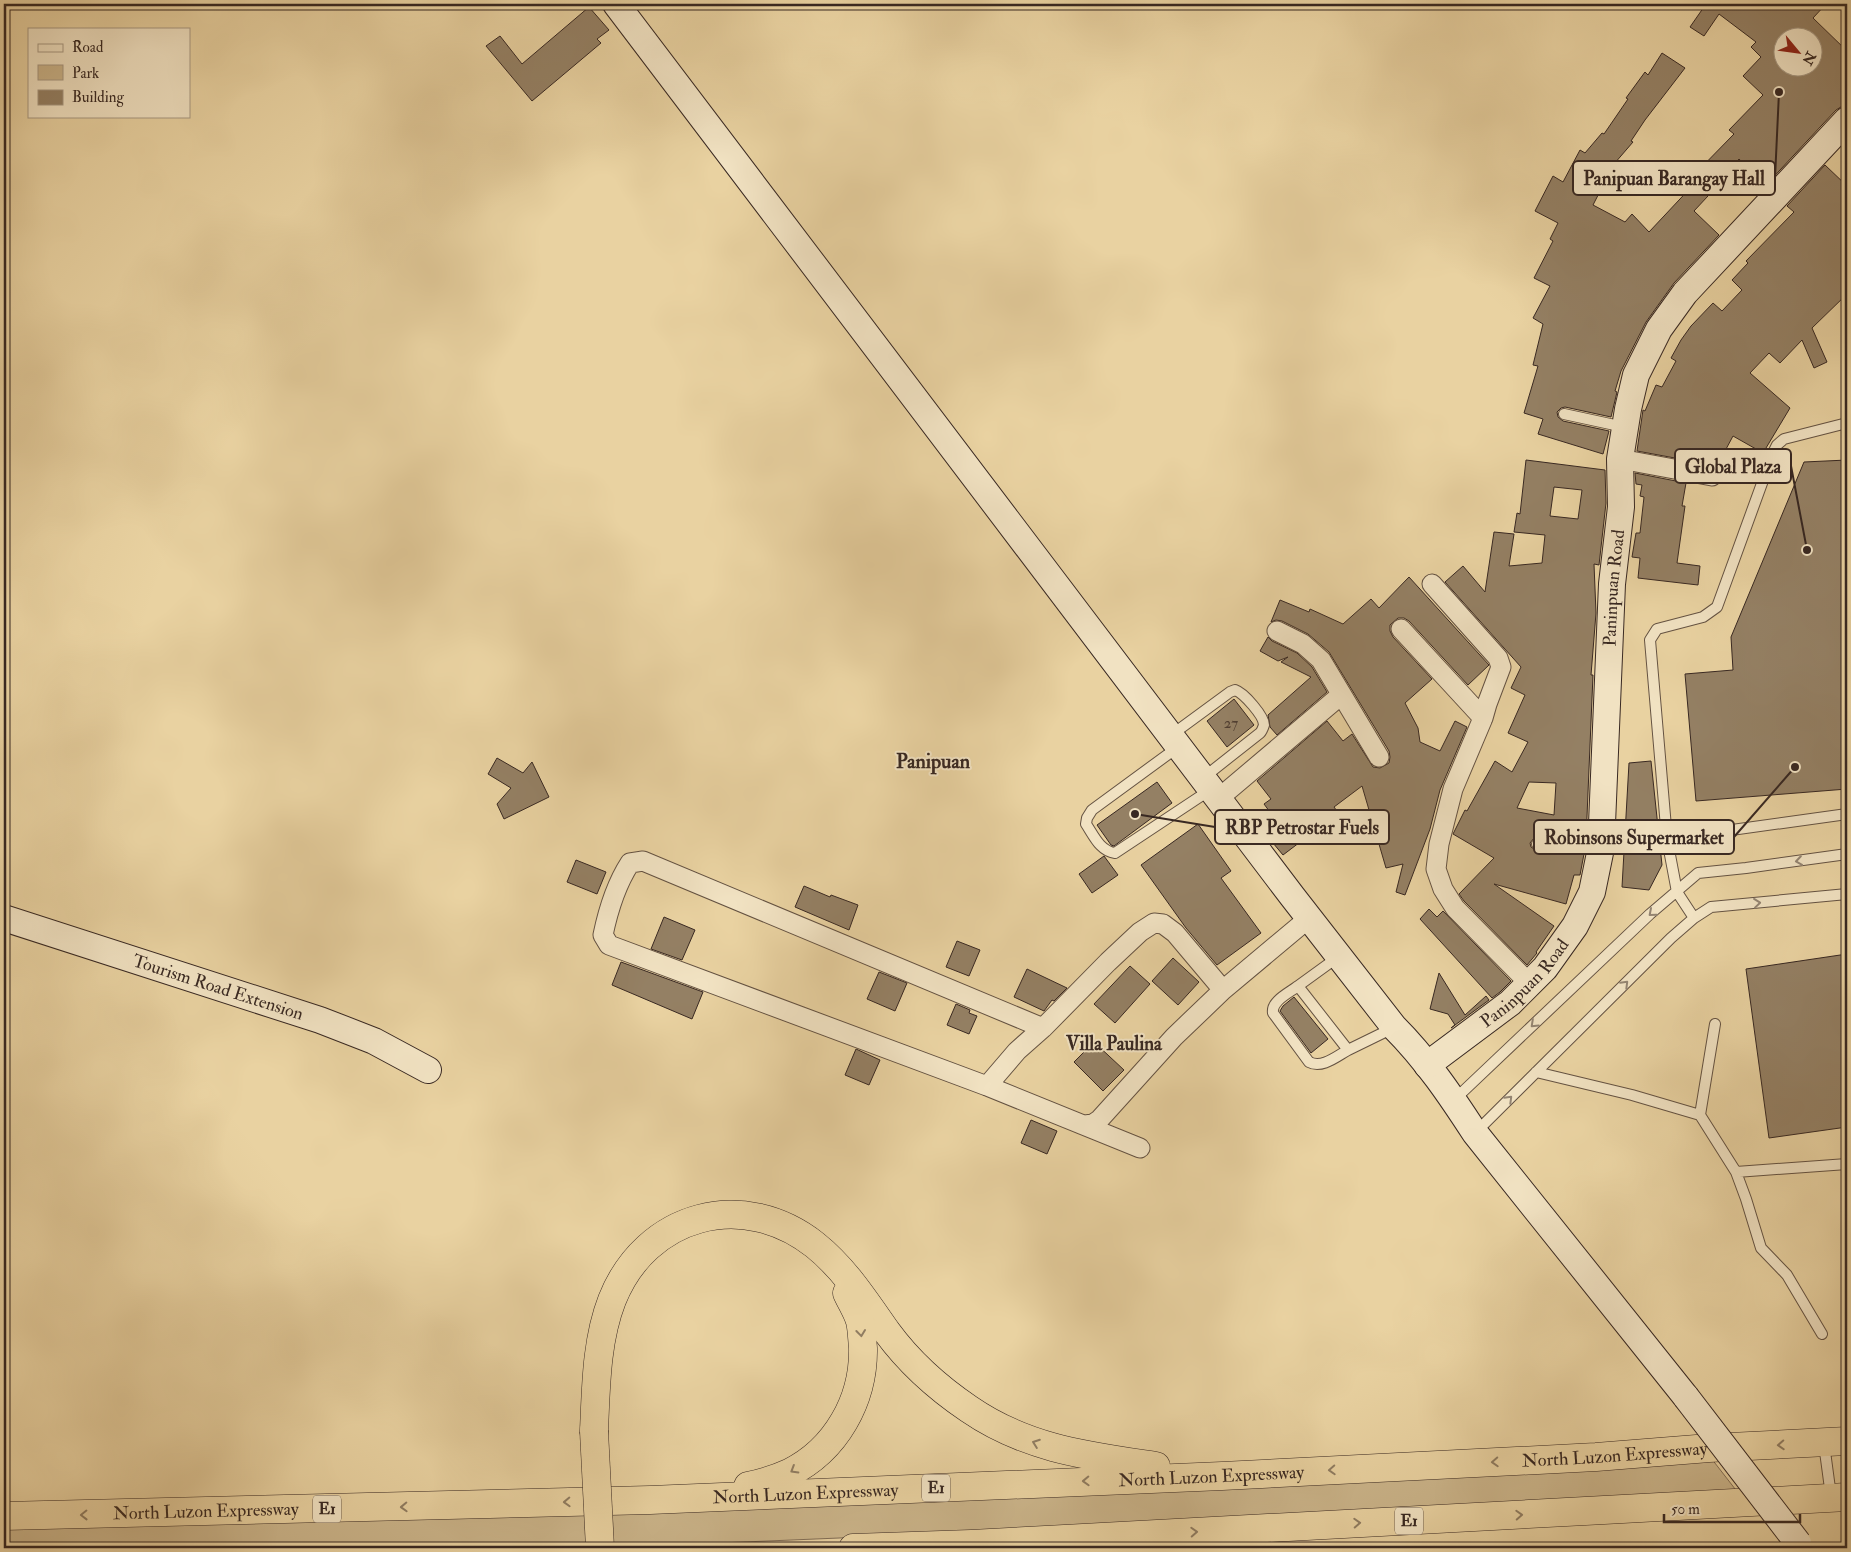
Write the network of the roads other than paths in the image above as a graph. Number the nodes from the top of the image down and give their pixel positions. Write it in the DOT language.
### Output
graph roads {
  1 [pos="616,4"];
  2 [pos="1847,120"];
  3 [pos="1564,414"];
  4 [pos="1847,423"];
  5 [pos="1625,427"];
  6 [pos="1620,459"];
  7 [pos="1712,476"];
  8 [pos="1432,584"];
  9 [pos="1401,629"];
  10 [pos="1278,631"];
  11 [pos="1341,695"];
  12 [pos="1483,718"];
  13 [pos="1174,742"];
  14 [pos="1379,756"];
  15 [pos="1210,789"];
  16 [pos="1847,814"];
  17 [pos="1667,838"];
  18 [pos="1537,844"];
  19 [pos="1601,848"];
  20 [pos="1847,854"];
  21 [pos="1677,892"];
  22 [pos="1847,894"];
  23 [pos="4,918"];
  24 [pos="1309,918"];
  25 [pos="1694,918"];
  26 [pos="1339,956"];
  27 [pos="1528,983"];
  28 [pos="1298,986"];
  29 [pos="1223,990"];
  30 [pos="1715,1024"];
  31 [pos="1043,1028"];
  32 [pos="1394,1028"];
  33 [pos="1348,1050"];
  34 [pos="1427,1065"];
  35 [pos="428,1070"];
  36 [pos="1536,1072"];
  37 [pos="987,1086"];
  38 [pos="1454,1100"];
  39 [pos="1700,1116"];
  40 [pos="1085,1125"];
  41 [pos="1475,1133"];
  42 [pos="1140,1148"];
  43 [pos="1847,1164"];
  44 [pos="1736,1172"];
  45 [pos="829,1257"];
  46 [pos="1822,1334"];
  47 [pos="1836,1442"];
  48 [pos="1222,1476"];
  49 [pos="1839,1497"];
  50 [pos="650,1500"];
  51 [pos="4,1516"];
  52 [pos="961,1546"];
  53 [pos="1800,1546"];
  54 [pos="600,1548"];
  55 [pos="853,1548"];
  1 -- 13 [label="main road"];
  2 -- 5 [label="main road, Paninpuan Road"];
  3 -- 5 [label="lane"];
  4 -- 17 [label="lane"];
  5 -- 6 [label="main road, Paninpuan Road"];
  6 -- 7 [label="street"];
  6 -- 19 [label="main road, Paninpuan Road"];
  8 -- 12 [label="street"];
  9 -- 12 [label="street"];
  10 -- 11 [label="street"];
  11 -- 14 [label="street"];
  11 -- 15 [label="street"];
  12 -- 27 [label="street"];
  13 -- 15 [label="main road"];
  13 -- 15 [label="lane"];
  13 -- 15 [label="lane"];
  15 -- 24 [label="main road"];
  16 -- 17 [label="lane"];
  17 -- 21 [label="lane"];
  18 -- 19 [label="lane"];
  19 -- 27 [label="main road, Paninpuan Road"];
  20 -- 21 [label="lane, one-way"];
  21 -- 25 [label="lane"];
  21 -- 38 [label="lane, one-way"];
  25 -- 22 [label="lane, one-way"];
  23 -- 35 [label="main road, Tourism Road Extension"];
  24 -- 26 [label="main road"];
  24 -- 29 [label="street"];
  36 -- 25 [label="lane, one-way"];
  26 -- 28 [label="lane"];
  26 -- 32 [label="main road"];
  27 -- 34 [label="main road, Paninpuan Road"];
  28 -- 33 [label="lane"];
  28 -- 33 [label="lane"];
  29 -- 31 [label="street"];
  29 -- 40 [label="street"];
  30 -- 39 [label="lane"];
  31 -- 37 [label="street"];
  31 -- 37 [label="street"];
  32 -- 33 [label="lane"];
  32 -- 34 [label="main road"];
  34 -- 38 [label="main road"];
  36 -- 39 [label="lane"];
  41 -- 36 [label="lane, one-way"];
  37 -- 40 [label="street"];
  38 -- 41 [label="main road"];
  39 -- 44 [label="lane"];
  40 -- 42 [label="street"];
  41 -- 53 [label="main road, bridge"];
  43 -- 44 [label="lane"];
  44 -- 46 [label="lane"];
  48 -- 45 [label="highway, one-way"];
  45 -- 50 [label="highway, one-way"];
  45 -- 54 [label="highway, bridge"];
  47 -- 48 [label="highway, North Luzon Expressway / E1, one-way"];
  47 -- 49 [label="lane"];
  48 -- 50 [label="highway, North Luzon Expressway / E1, one-way"];
  52 -- 49 [label="highway, E1, one-way"];
  50 -- 51 [label="highway, North Luzon Expressway / E1, one-way"];
  52 -- 55 [label="highway, E1"];
}
